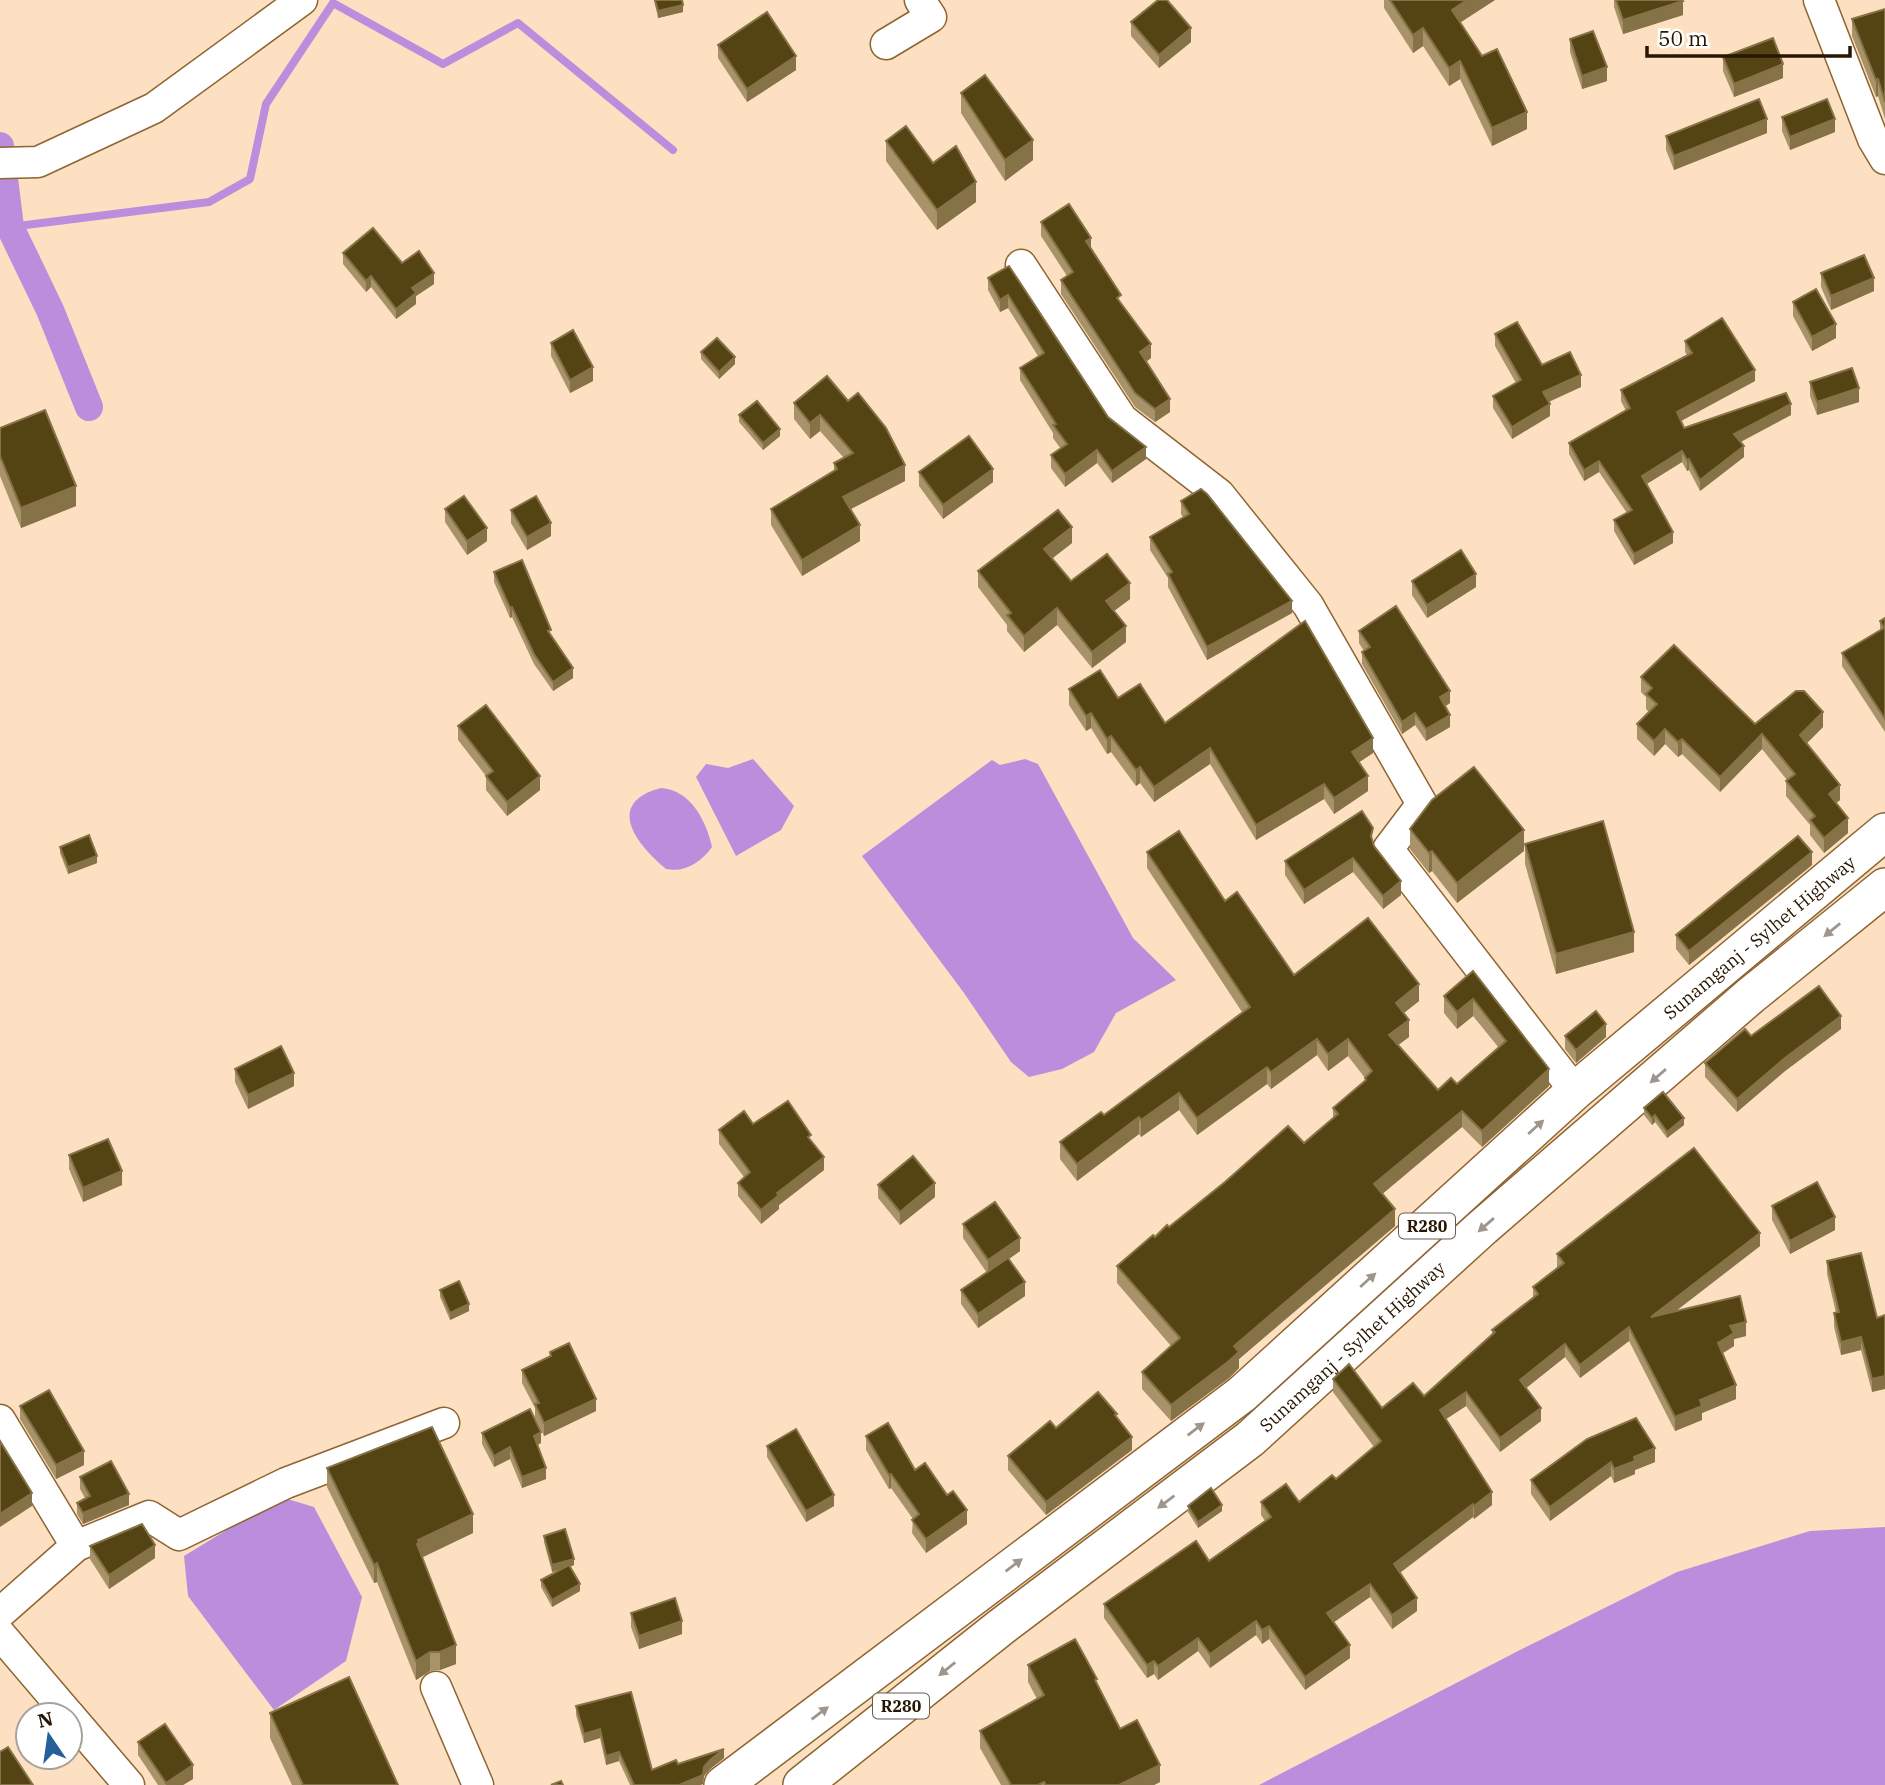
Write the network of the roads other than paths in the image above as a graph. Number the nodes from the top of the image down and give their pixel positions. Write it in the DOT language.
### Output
graph roads {
  1 [pos="302,0"];
  2 [pos="920,0"];
  3 [pos="1819,0"];
  4 [pos="886,44"];
  5 [pos="1885,159"];
  6 [pos="0,163"];
  7 [pos="1021,265"];
  8 [pos="1885,832"];
  9 [pos="1885,887"];
  10 [pos="1576,1091"];
  11 [pos="0,1420"];
  12 [pos="444,1423"];
  13 [pos="76,1546"];
  14 [pos="0,1613"];
  15 [pos="0,1634"];
  16 [pos="436,1687"];
  17 [pos="57,1701"];
  18 [pos="84,1732"];
  19 [pos="129,1785"];
  20 [pos="478,1785"];
  21 [pos="723,1785"];
  22 [pos="802,1785"];
  1 -- 6 [label="street"];
  2 -- 4 [label="street"];
  3 -- 5 [label="street"];
  7 -- 10 [label="street"];
  8 -- 10 [label="main road, Sunamganj - Sylhet Highway / R280"];
  9 -- 22 [label="main road, Sunamganj - Sylhet Highway / R280, one-way"];
  21 -- 10 [label="main road, Sunamganj - Sylhet Highway / R280, one-way"];
  11 -- 13 [label="street"];
  12 -- 13 [label="street"];
  13 -- 14 [label="street"];
  15 -- 17 [label="street"];
  16 -- 20 [label="street"];
  18 -- 19 [label="street"];
}
